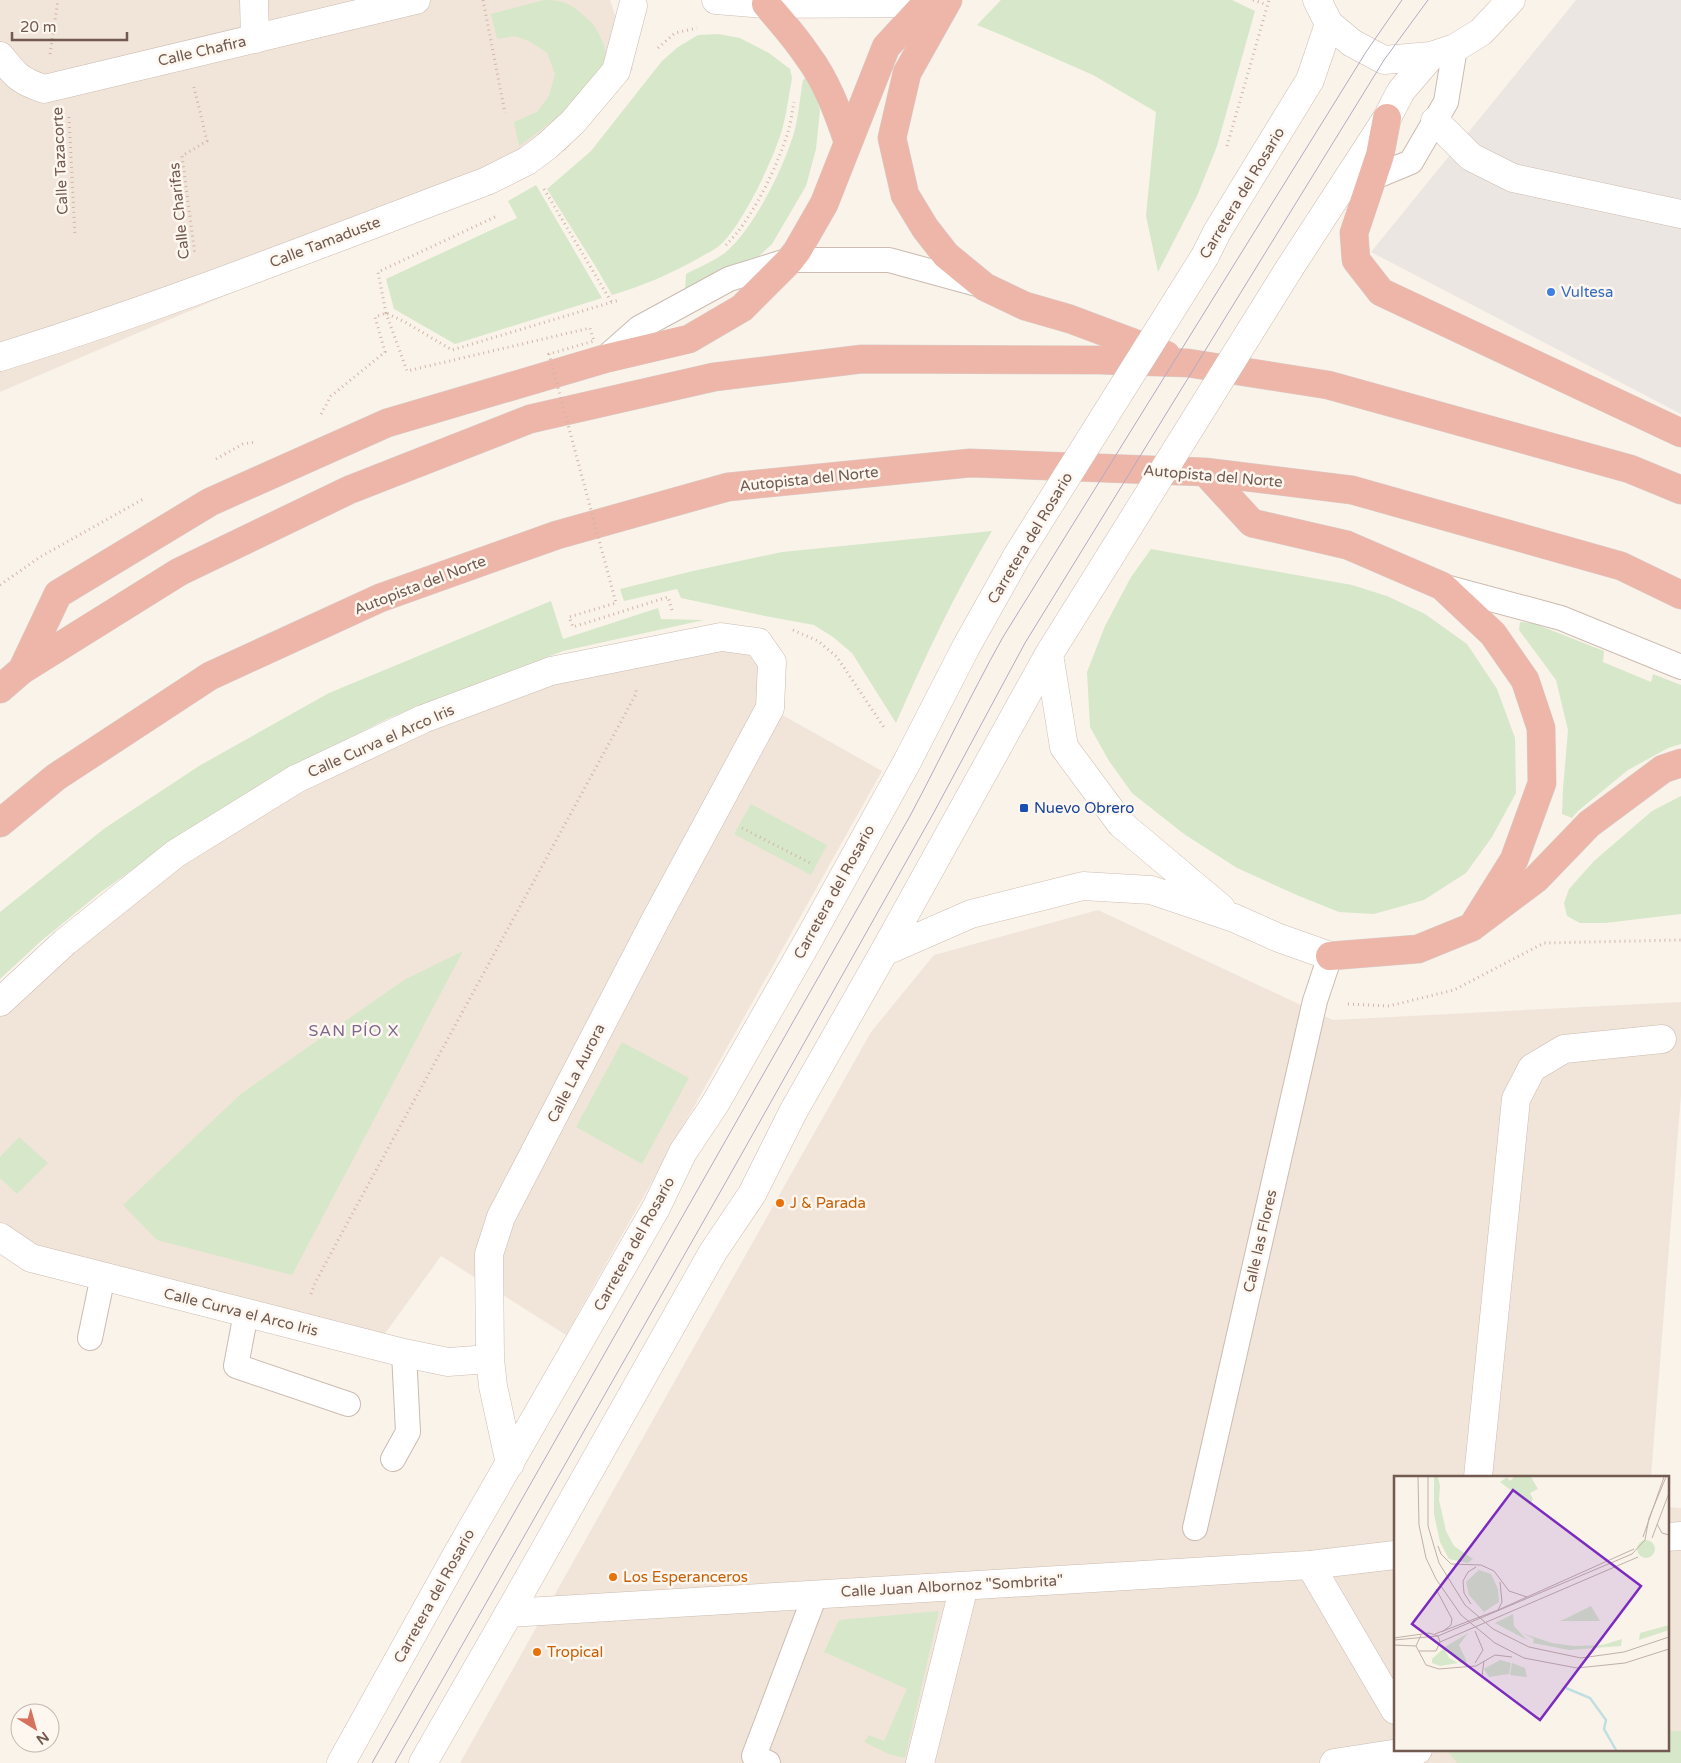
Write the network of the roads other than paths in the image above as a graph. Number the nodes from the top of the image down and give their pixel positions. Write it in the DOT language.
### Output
graph roads {
  1 [pos="254,0"];
  2 [pos="416,0"];
  3 [pos="716,0"];
  4 [pos="1511,0"];
  5 [pos="937,1"];
  6 [pos="635,2"];
  7 [pos="870,2"];
  8 [pos="766,4"];
  9 [pos="1323,12"];
  10 [pos="255,39"];
  11 [pos="1443,52"];
  12 [pos="0,56"];
  13 [pos="1386,118"];
  14 [pos="1435,121"];
  15 [pos="848,142"];
  16 [pos="1371,179"];
  17 [pos="1340,192"];
  18 [pos="1681,214"];
  19 [pos="790,260"];
  20 [pos="985,287"];
  21 [pos="0,357"];
  22 [pos="1188,363"];
  23 [pos="1681,433"];
  24 [pos="1205,472"];
  25 [pos="1681,490"];
  26 [pos="1442,586"];
  27 [pos="1681,595"];
  28 [pos="1049,654"];
  29 [pos="1681,667"];
  30 [pos="22,670"];
  31 [pos="0,689"];
  32 [pos="770,708"];
  33 [pos="1681,762"];
  34 [pos="0,823"];
  35 [pos="1234,918"];
  36 [pos="1472,927"];
  37 [pos="884,952"];
  38 [pos="1330,956"];
  39 [pos="0,1002"];
  40 [pos="1662,1039"];
  41 [pos="0,1238"];
  42 [pos="103,1276"];
  43 [pos="246,1313"];
  44 [pos="90,1338"];
  45 [pos="404,1353"];
  46 [pos="490,1358"];
  47 [pos="348,1404"];
  48 [pos="393,1459"];
  49 [pos="510,1464"];
  50 [pos="1478,1476"];
  51 [pos="1195,1528"];
  52 [pos="1668,1536"];
  53 [pos="1681,1536"];
  54 [pos="1394,1555"];
  55 [pos="1310,1565"];
  56 [pos="964,1586"];
  57 [pos="815,1595"];
  58 [pos="509,1613"];
  59 [pos="1394,1708"];
  60 [pos="1418,1750"];
  61 [pos="341,1763"];
  62 [pos="423,1763"];
  63 [pos="768,1763"];
  64 [pos="920,1763"];
  65 [pos="1334,1763"];
  66 [pos="1426,1763"];
  1 -- 10 [label="street"];
  2 -- 10 [label="street, Calle Chafira"];
  3 -- 8 [label="street"];
  4 -- 11 [label="street"];
  5 -- 7 [label="street"];
  5 -- 15 [label="highway"];
  5 -- 20 [label="highway"];
  6 -- 21 [label="street, Calle Tamaduste"];
  7 -- 8 [label="street"];
  8 -- 15 [label="highway"];
  9 -- 11 [label="street"];
  9 -- 49 [label="street, Carretera del Rosario, bridge"];
  10 -- 12 [label="street, Calle Chafira"];
  11 -- 13 [label="street"];
  11 -- 14 [label="lane"];
  13 -- 16 [label="highway"];
  13 -- 17 [label="street"];
  14 -- 16 [label="lane"];
  14 -- 18 [label="street"];
  15 -- 19 [label="highway"];
  16 -- 17 [label="lane"];
  16 -- 23 [label="highway"];
  17 -- 28 [label="street, bridge"];
  19 -- 20 [label="lane"];
  19 -- 30 [label="highway"];
  20 -- 22 [label="highway"];
  22 -- 25 [label="highway"];
  22 -- 30 [label="highway"];
  24 -- 26 [label="highway"];
  24 -- 27 [label="highway, Autopista del Norte"];
  24 -- 34 [label="highway, Autopista del Norte"];
  26 -- 29 [label="lane"];
  26 -- 36 [label="highway"];
  28 -- 35 [label="street"];
  28 -- 37 [label="street"];
  30 -- 31 [label="highway"];
  32 -- 39 [label="street, Calle Curva el Arco Iris"];
  32 -- 46 [label="street, Calle La Aurora"];
  33 -- 36 [label="highway"];
  35 -- 37 [label="street"];
  35 -- 38 [label="street"];
  36 -- 38 [label="highway"];
  37 -- 58 [label="street"];
  38 -- 51 [label="lane, Calle las Flores"];
  40 -- 50 [label="street"];
  41 -- 42 [label="street, Calle Curva el Arco Iris"];
  42 -- 43 [label="street, Calle Curva el Arco Iris"];
  42 -- 44 [label="lane"];
  43 -- 45 [label="street, Calle Curva el Arco Iris"];
  43 -- 47 [label="lane"];
  45 -- 46 [label="street, Calle Curva el Arco Iris"];
  45 -- 48 [label="lane"];
  46 -- 49 [label="street, Calle La Aurora"];
  49 -- 61 [label="street, Carretera del Rosario"];
  52 -- 53 [label="street"];
  54 -- 55 [label="street, Calle Juan Albornoz \"Sombrita\""];
  55 -- 56 [label="street, Calle Juan Albornoz \"Sombrita\""];
  55 -- 59 [label="street"];
  56 -- 57 [label="street, Calle Juan Albornoz \"Sombrita\""];
  56 -- 64 [label="street"];
  57 -- 58 [label="street, Calle Juan Albornoz \"Sombrita\""];
  57 -- 63 [label="lane"];
  58 -- 62 [label="street"];
  60 -- 65 [label="street"];
  60 -- 66 [label="street"];
}
